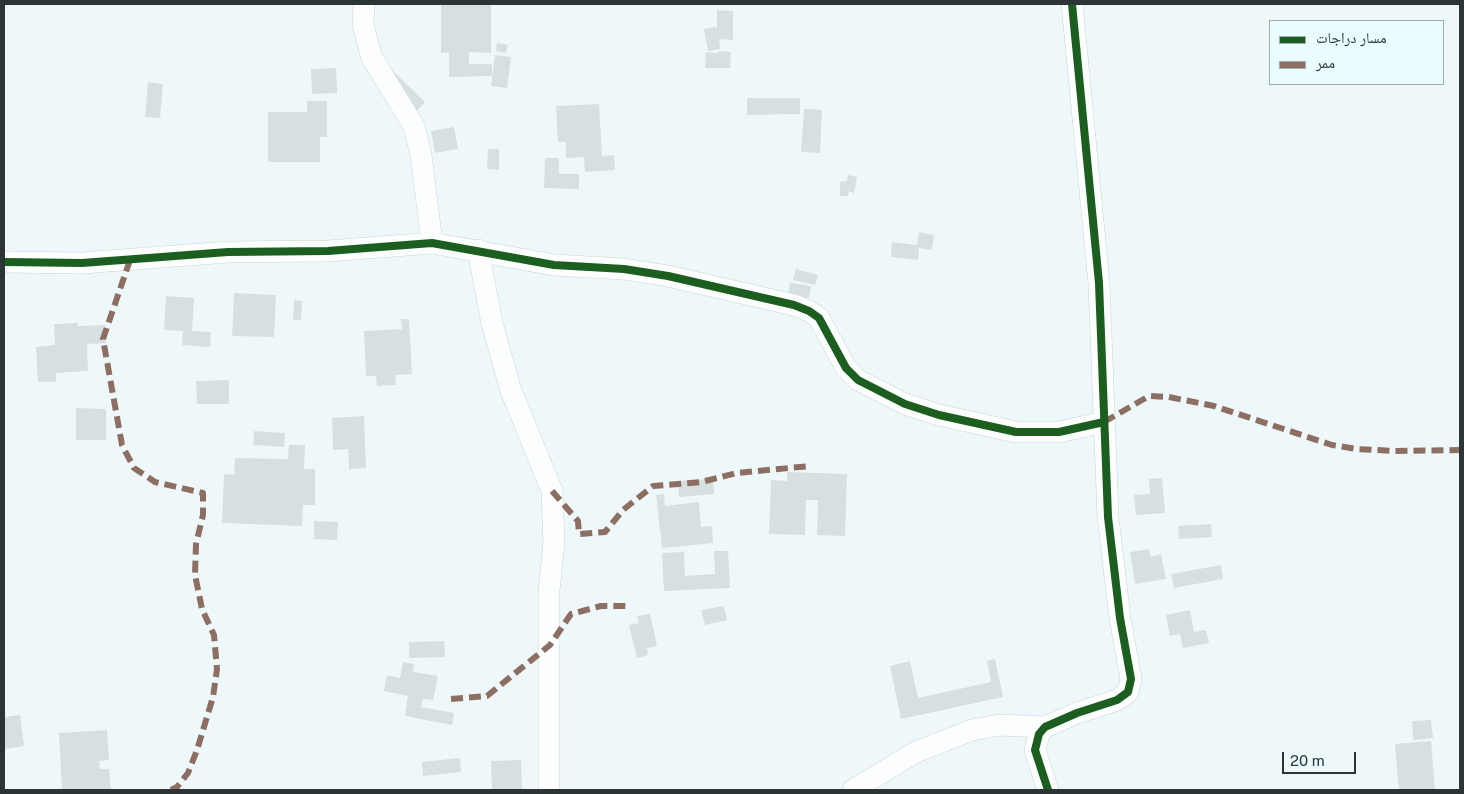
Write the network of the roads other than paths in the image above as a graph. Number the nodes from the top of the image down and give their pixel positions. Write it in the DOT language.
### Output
graph roads {
  1 [pos="364,4"];
  2 [pos="1072,4"];
  3 [pos="432,243"];
  4 [pos="478,250"];
  5 [pos="4,262"];
  6 [pos="1104,422"];
  7 [pos="1045,727"];
  8 [pos="550,790"];
  9 [pos="853,790"];
  10 [pos="1048,790"];
  1 -- 3 [label="street"];
  2 -- 6 [label="street"];
  3 -- 4 [label="street"];
  3 -- 5 [label="street"];
  4 -- 6 [label="street"];
  4 -- 8 [label="street"];
  6 -- 7 [label="street"];
  7 -- 9 [label="street"];
  7 -- 10 [label="street"];
}
